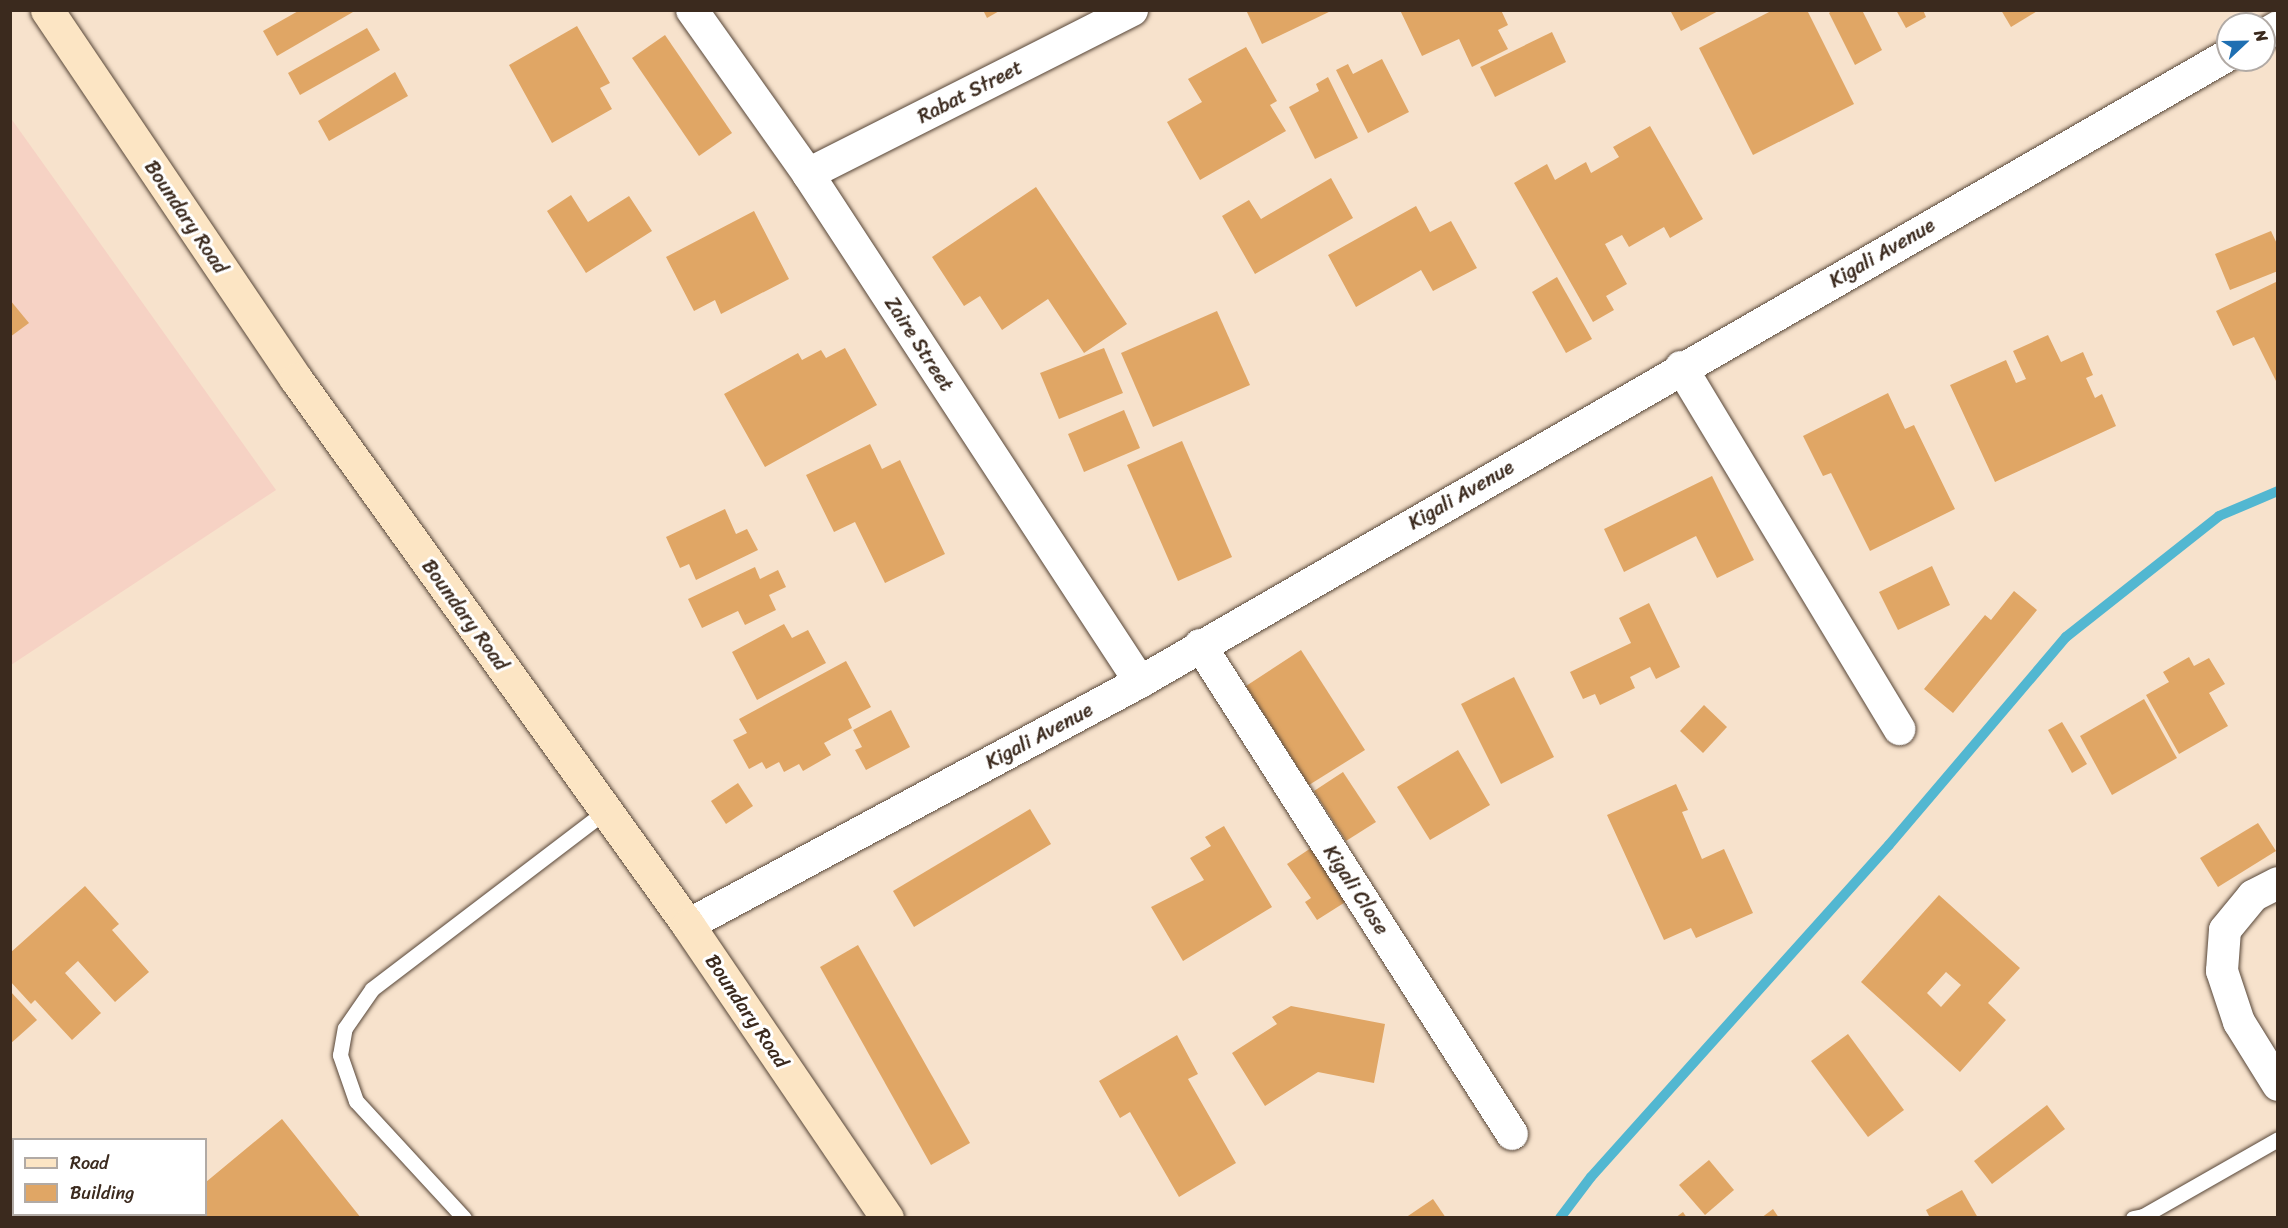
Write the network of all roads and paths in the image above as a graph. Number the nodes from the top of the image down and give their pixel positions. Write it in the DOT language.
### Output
graph roads {
  1 [pos="47,10"];
  2 [pos="692,10"];
  3 [pos="1132,10"];
  4 [pos="2216,62"];
  5 [pos="807,174"];
  6 [pos="1681,367"];
  7 [pos="1200,645"];
  8 [pos="1140,682"];
  9 [pos="1899,729"];
  10 [pos="606,811"];
  11 [pos="2277,883"];
  12 [pos="688,925"];
  13 [pos="2277,1085"];
  14 [pos="1512,1134"];
  15 [pos="2277,1139"];
  16 [pos="464,1218"];
  17 [pos="887,1218"];
  18 [pos="2133,1218"];
  1 -- 10 [label="main road, Boundary Road"];
  2 -- 5 [label="street, Zaire Street"];
  3 -- 5 [label="street, Rabat Street"];
  4 -- 6 [label="street, Kigali Avenue"];
  5 -- 8 [label="street, Zaire Street"];
  6 -- 7 [label="street, Kigali Avenue"];
  6 -- 9 [label="street"];
  7 -- 8 [label="street, Kigali Avenue"];
  7 -- 14 [label="street, Kigali Close"];
  8 -- 12 [label="street, Kigali Avenue"];
  10 -- 12 [label="main road, Boundary Road"];
  10 -- 16 [label="lane"];
  11 -- 13 [label="street"];
  12 -- 17 [label="main road, Boundary Road"];
  15 -- 18 [label="lane"];
}
